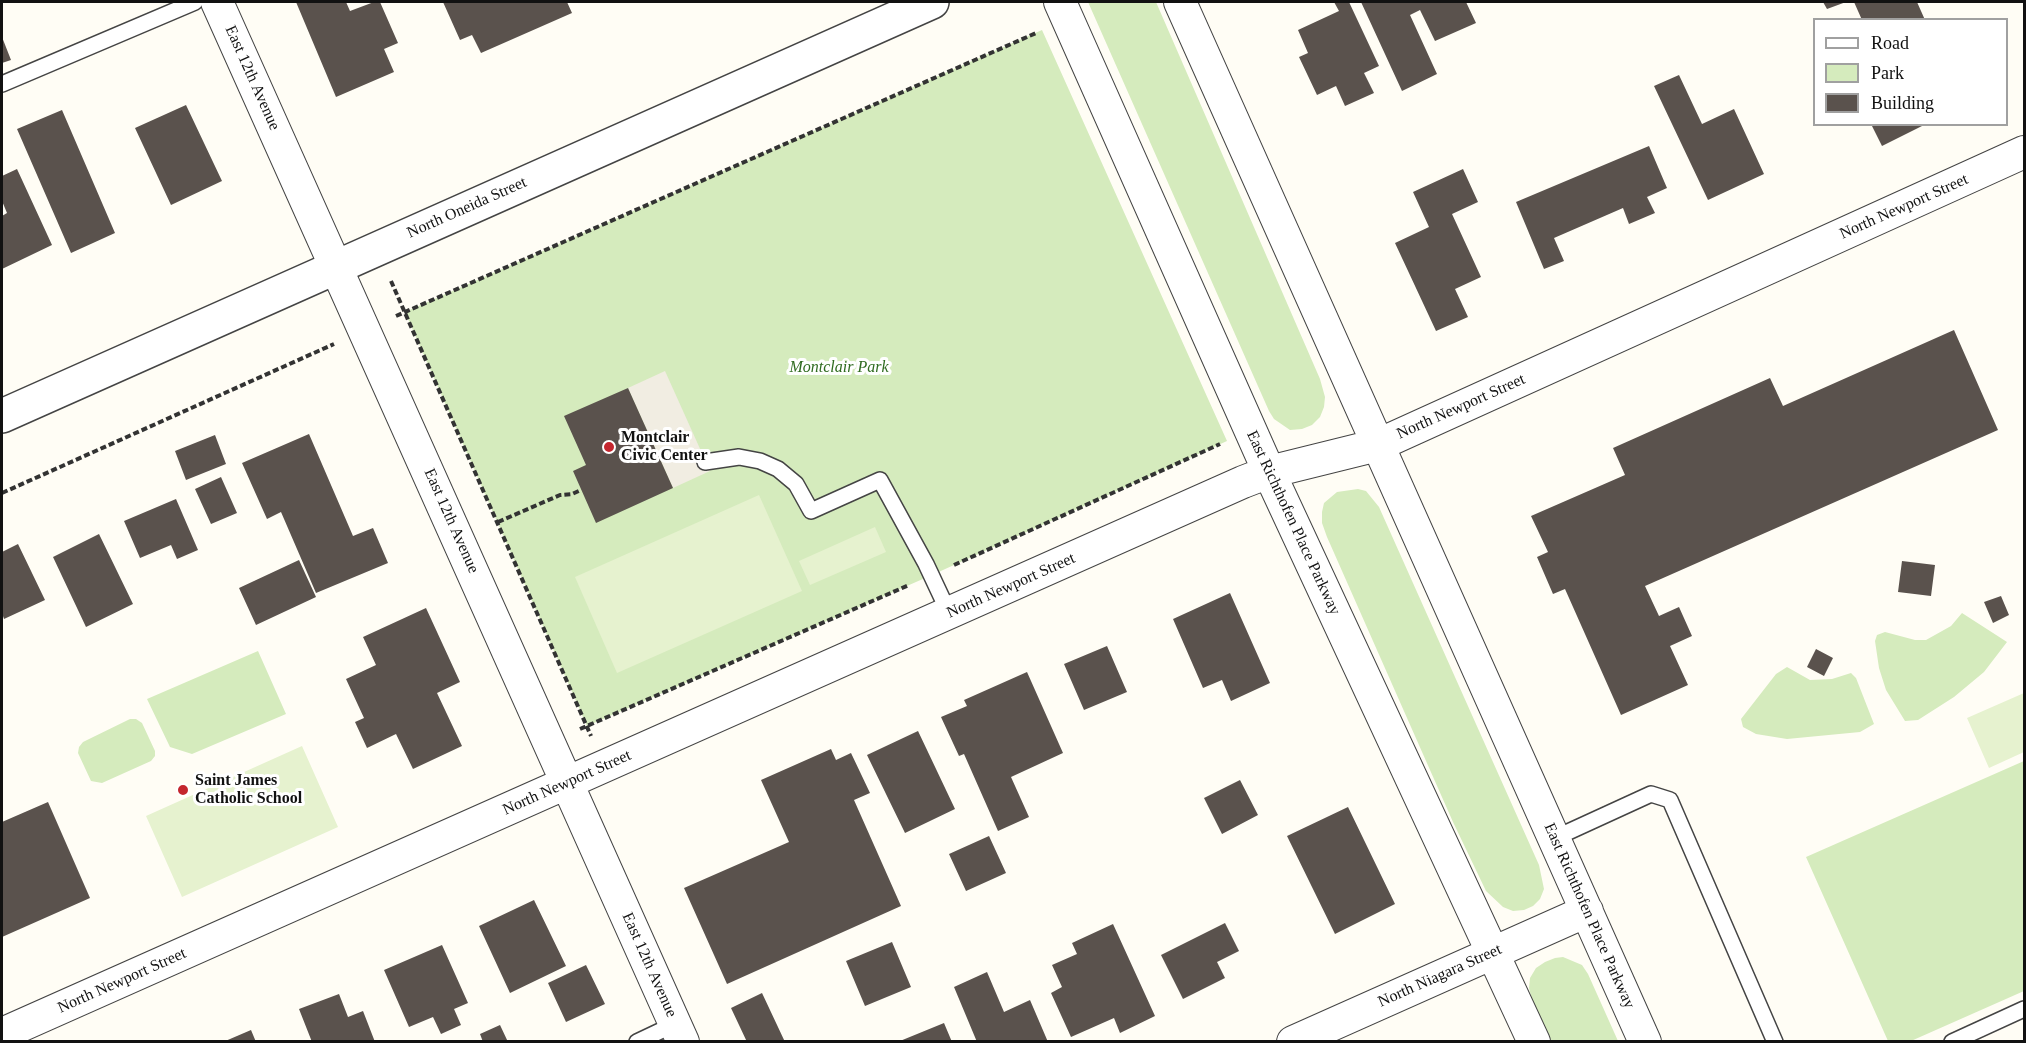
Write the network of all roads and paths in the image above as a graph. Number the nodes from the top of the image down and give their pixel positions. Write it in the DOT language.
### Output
graph roads {
  1 [pos="195,2"];
  2 [pos="218,2"];
  3 [pos="932,2"];
  4 [pos="1180,2"];
  5 [pos="1064,10"];
  6 [pos="2,84"];
  7 [pos="2025,152"];
  8 [pos="376,249"];
  9 [pos="337,266"];
  10 [pos="405,312"];
  11 [pos="365,330"];
  12 [pos="2,416"];
  13 [pos="668,434"];
  14 [pos="652,441"];
  15 [pos="1378,445"];
  16 [pos="705,462"];
  17 [pos="1269,472"];
  18 [pos="581,490"];
  19 [pos="2,493"];
  20 [pos="498,522"];
  21 [pos="949,613"];
  22 [pos="604,767"];
  23 [pos="567,783"];
  24 [pos="1555,838"];
  25 [pos="1587,911"];
  26 [pos="1494,952"];
  27 [pos="2025,1009"];
  28 [pos="679,1033"];
  29 [pos="2,1034"];
  30 [pos="637,1041"];
  31 [pos="1293,1041"];
  32 [pos="1534,1041"];
  33 [pos="1646,1041"];
  34 [pos="1775,1041"];
  35 [pos="1952,1041"];
  1 -- 6 [label="lane"];
  2 -- 9 [label="street, East 12th Avenue"];
  3 -- 8 [label="street, North Oneida Street"];
  4 -- 15 [label="street, East Richthofen Place Parkway"];
  5 -- 10 [label="path"];
  5 -- 17 [label="street, East Richthofen Place Parkway"];
  7 -- 15 [label="street, North Newport Street"];
  8 -- 9 [label="street, North Oneida Street"];
  8 -- 10 [label="path"];
  9 -- 11 [label="street, East 12th Avenue"];
  9 -- 12 [label="street, North Oneida Street"];
  10 -- 11 [label="path"];
  10 -- 20 [label="path"];
  11 -- 19 [label="path"];
  11 -- 23 [label="street, East 12th Avenue"];
  13 -- 14 [label="path"];
  15 -- 17 [label="street, North Newport Street"];
  15 -- 24 [label="street, East Richthofen Place Parkway"];
  16 -- 21 [label="lane"];
  17 -- 21 [label="street, North Newport Street"];
  17 -- 26 [label="street, East Richthofen Place Parkway"];
  18 -- 20 [label="path"];
  20 -- 22 [label="path"];
  21 -- 22 [label="street, North Newport Street"];
  22 -- 23 [label="street, North Newport Street"];
  23 -- 28 [label="street, East 12th Avenue"];
  23 -- 29 [label="street, North Newport Street"];
  24 -- 25 [label="street, East Richthofen Place Parkway"];
  24 -- 34 [label="lane"];
  25 -- 26 [label="street, North Niagara Street"];
  25 -- 33 [label="street, East Richthofen Place Parkway"];
  26 -- 31 [label="street, North Niagara Street"];
  26 -- 32 [label="street, East Richthofen Place Parkway"];
  27 -- 35 [label="lane"];
  28 -- 30 [label="lane"];
}
